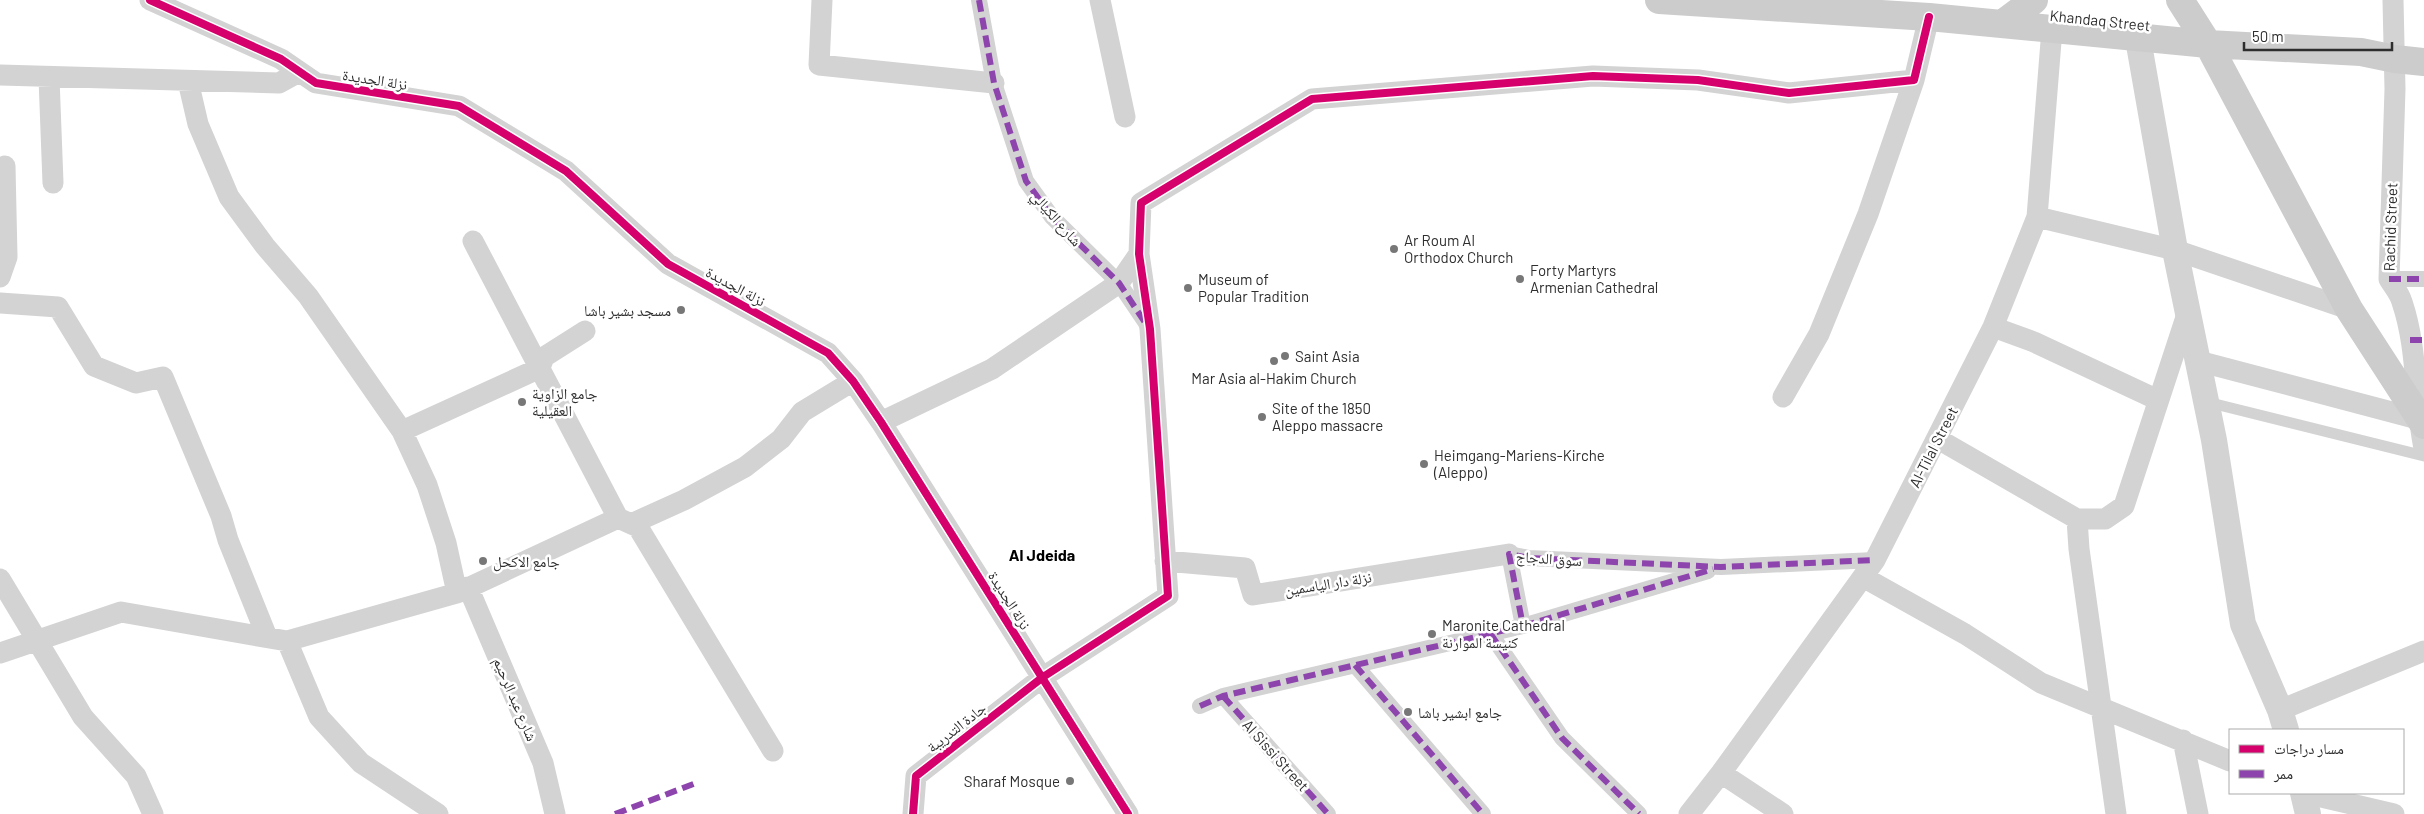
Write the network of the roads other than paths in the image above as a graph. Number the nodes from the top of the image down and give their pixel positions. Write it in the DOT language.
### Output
graph roads {
  1 [pos="150,0"];
  2 [pos="822,0"];
  3 [pos="979,0"];
  4 [pos="1100,0"];
  5 [pos="1659,0"];
  6 [pos="2034,0"];
  7 [pos="2180,0"];
  8 [pos="2393,0"];
  9 [pos="1929,16"];
  10 [pos="2002,24"];
  11 [pos="2052,29"];
  12 [pos="2138,39"];
  13 [pos="2208,44"];
  14 [pos="2395,59"];
  15 [pos="2424,62"];
  16 [pos="300,72"];
  17 [pos="0,75"];
  18 [pos="49,78"];
  19 [pos="1914,80"];
  20 [pos="188,81"];
  21 [pos="994,83"];
  22 [pos="1125,117"];
  23 [pos="4,166"];
  24 [pos="53,183"];
  25 [pos="2037,217"];
  26 [pos="473,241"];
  27 [pos="2176,250"];
  28 [pos="1139,254"];
  29 [pos="0,277"];
  30 [pos="2389,279"];
  31 [pos="2424,279"];
  32 [pos="1119,283"];
  33 [pos="0,303"];
  34 [pos="2349,309"];
  35 [pos="2188,311"];
  36 [pos="1993,327"];
  37 [pos="1150,329"];
  38 [pos="585,331"];
  39 [pos="2417,340"];
  40 [pos="2198,361"];
  41 [pos="540,368"];
  42 [pos="852,381"];
  43 [pos="1783,396"];
  44 [pos="2158,400"];
  45 [pos="2207,402"];
  46 [pos="880,422"];
  47 [pos="2421,422"];
  48 [pos="402,431"];
  49 [pos="1938,439"];
  50 [pos="2424,448"];
  51 [pos="2424,456"];
  52 [pos="2077,520"];
  53 [pos="625,521"];
  54 [pos="1509,554"];
  55 [pos="1875,560"];
  56 [pos="1165,561"];
  57 [pos="1721,567"];
  58 [pos="1863,577"];
  59 [pos="0,580"];
  60 [pos="463,590"];
  61 [pos="1524,626"];
  62 [pos="1490,633"];
  63 [pos="277,639"];
  64 [pos="36,641"];
  65 [pos="2424,651"];
  66 [pos="0,653"];
  67 [pos="1355,665"];
  68 [pos="1043,676"];
  69 [pos="1223,696"];
  70 [pos="1200,706"];
  71 [pos="2100,706"];
  72 [pos="2283,720"];
  73 [pos="2183,740"];
  74 [pos="773,751"];
  75 [pos="2229,760"];
  76 [pos="1721,773"];
  77 [pos="1114,792"];
  78 [pos="2303,794"];
  79 [pos="2307,794"];
  80 [pos="153,814"];
  81 [pos="438,814"];
  82 [pos="555,814"];
  83 [pos="912,814"];
  84 [pos="1115,814"];
  85 [pos="1128,814"];
  86 [pos="1328,814"];
  87 [pos="1483,814"];
  88 [pos="1639,814"];
  89 [pos="1689,814"];
  90 [pos="1783,814"];
  91 [pos="2116,814"];
  92 [pos="2198,814"];
  93 [pos="2308,814"];
  94 [pos="2394,814"];
  1 -- 16 [label="street, نزلة الجديدة"];
  2 -- 21 [label="street"];
  3 -- 21 [label="street, شارع الكيالي"];
  4 -- 22 [label="street"];
  5 -- 9 [label="main road, Khandaq Street"];
  6 -- 10 [label="main road"];
  7 -- 13 [label="main road"];
  8 -- 14 [label="street, Rachid Street"];
  9 -- 10 [label="main road, Khandaq Street"];
  9 -- 19 [label="street"];
  10 -- 11 [label="main road, Khandaq Street"];
  11 -- 12 [label="main road, Khandaq Street"];
  11 -- 25 [label="street, Al-Tilal Street"];
  12 -- 13 [label="main road, Khandaq Street"];
  12 -- 27 [label="street"];
  13 -- 14 [label="main road, Khandaq Street"];
  13 -- 34 [label="main road"];
  14 -- 15 [label="main road, Khandaq Street"];
  14 -- 30 [label="street, Rachid Street"];
  16 -- 20 [label="street"];
  16 -- 42 [label="street, نزلة الجديدة"];
  17 -- 18 [label="street"];
  18 -- 20 [label="street"];
  18 -- 24 [label="street"];
  19 -- 28 [label="street"];
  19 -- 43 [label="street"];
  20 -- 48 [label="street, شارع عبد الرحيم"];
  21 -- 32 [label="street, شارع الكيالي"];
  23 -- 29 [label="street"];
  25 -- 27 [label="street"];
  25 -- 36 [label="street, Al-Tilal Street"];
  26 -- 41 [label="street"];
  27 -- 34 [label="street"];
  27 -- 35 [label="street"];
  28 -- 32 [label="street"];
  28 -- 37 [label="street"];
  30 -- 31 [label="street"];
  30 -- 39 [label="street, Rachid Street"];
  32 -- 37 [label="street, شارع الكيالي"];
  32 -- 46 [label="street"];
  33 -- 63 [label="street"];
  34 -- 47 [label="main road"];
  35 -- 40 [label="street"];
  35 -- 44 [label="street"];
  36 -- 44 [label="street"];
  36 -- 49 [label="street, Al-Tilal Street"];
  37 -- 56 [label="street"];
  38 -- 41 [label="street"];
  39 -- 47 [label="street, Rachid Street"];
  40 -- 45 [label="street"];
  40 -- 47 [label="street"];
  41 -- 48 [label="street"];
  41 -- 53 [label="street"];
  42 -- 46 [label="street, نزلة الجديدة"];
  42 -- 53 [label="street"];
  44 -- 52 [label="street"];
  45 -- 51 [label="lane"];
  45 -- 72 [label="street"];
  46 -- 68 [label="street, نزلة الجديدة"];
  47 -- 50 [label="street, Rachid Street"];
  48 -- 60 [label="street, شارع عبد الرحيم"];
  49 -- 52 [label="street"];
  49 -- 55 [label="street, Al-Tilal Street"];
  52 -- 71 [label="street"];
  53 -- 60 [label="street"];
  53 -- 74 [label="street"];
  54 -- 56 [label="street, نزلة دار الياسمين"];
  54 -- 57 [label="street, سوق الدجاج"];
  54 -- 61 [label="street, سوق الدجاج"];
  55 -- 57 [label="street, سوق الدجاج"];
  55 -- 58 [label="street, Al-Tilal Street"];
  56 -- 68 [label="street, جادة التدريبة"];
  57 -- 61 [label="street"];
  58 -- 71 [label="street"];
  58 -- 76 [label="street, Al-Tilal Street"];
  59 -- 64 [label="street"];
  60 -- 63 [label="street"];
  60 -- 82 [label="street, شارع عبد الرحيم"];
  61 -- 62 [label="street"];
  62 -- 67 [label="street"];
  62 -- 88 [label="street"];
  63 -- 64 [label="street"];
  63 -- 81 [label="street"];
  64 -- 66 [label="street"];
  64 -- 80 [label="street"];
  65 -- 72 [label="street"];
  67 -- 69 [label="street"];
  67 -- 87 [label="street"];
  68 -- 77 [label="street, نزلة الجديدة"];
  68 -- 83 [label="street, جادة التدريبة"];
  69 -- 70 [label="street"];
  69 -- 86 [label="street, Al Sissi Street"];
  71 -- 73 [label="street"];
  71 -- 91 [label="street"];
  73 -- 75 [label="street"];
  73 -- 92 [label="street"];
  76 -- 89 [label="street, Al-Tilal Street"];
  76 -- 90 [label="street"];
  77 -- 84 [label="street"];
  77 -- 85 [label="street, نزلة الجديدة"];
  78 -- 93 [label="street"];
  79 -- 94 [label="street"];
}
